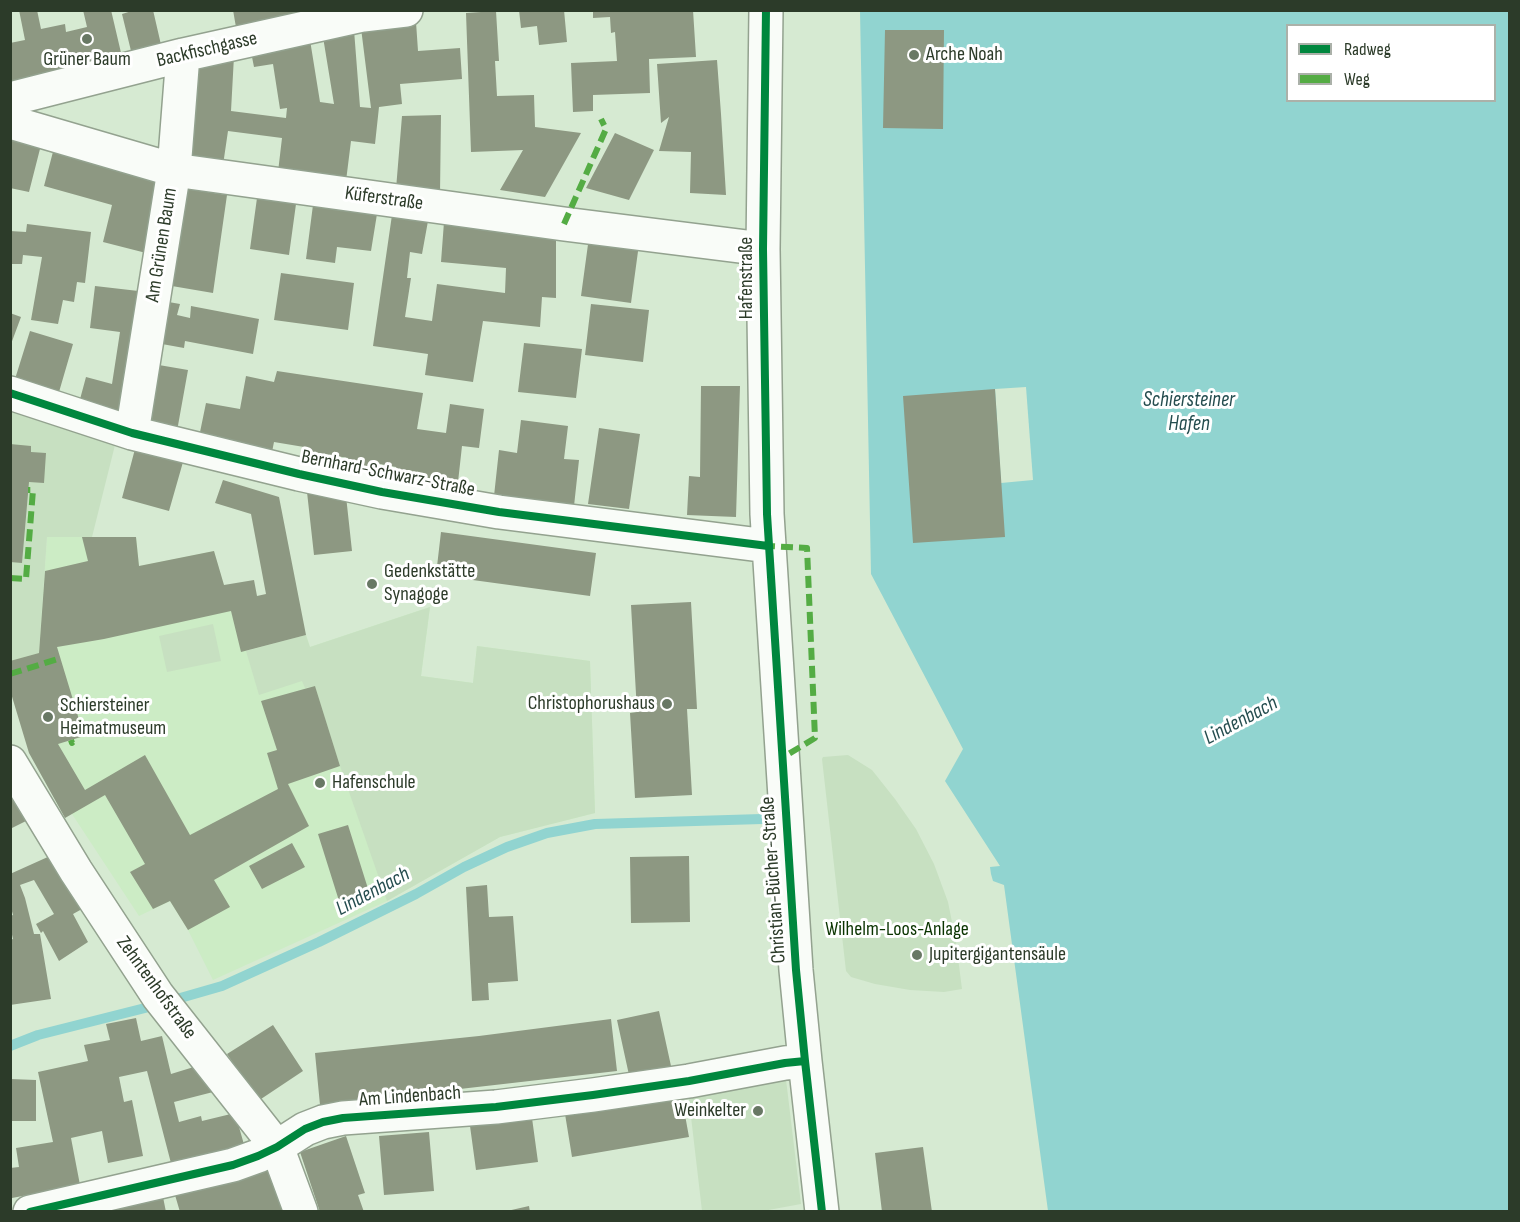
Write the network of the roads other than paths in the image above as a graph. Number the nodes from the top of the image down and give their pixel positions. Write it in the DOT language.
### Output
graph roads {
  1 [pos="406,10"];
  2 [pos="766,10"];
  3 [pos="363,13"];
  4 [pos="183,55"];
  5 [pos="10,99"];
  6 [pos="10,122"];
  7 [pos="174,170"];
  8 [pos="763,249"];
  9 [pos="10,393"];
  10 [pos="132,433"];
  11 [pos="768,546"];
  12 [pos="10,762"];
  13 [pos="795,1062"];
  14 [pos="277,1147"];
  15 [pos="30,1212"];
  16 [pos="301,1212"];
  17 [pos="822,1212"];
  1 -- 3 [label="street, Backfischgasse"];
  2 -- 8 [label="street, Hafenstraße"];
  3 -- 4 [label="street, Backfischgasse"];
  4 -- 5 [label="street, Backfischgasse"];
  4 -- 7 [label="street, Am Grünen Baum"];
  6 -- 7 [label="street, Küferstraße"];
  7 -- 8 [label="street, Küferstraße"];
  7 -- 10 [label="street, Am Grünen Baum"];
  8 -- 11 [label="street, Hafenstraße"];
  9 -- 10 [label="street, Bernhard-Schwarz-Straße"];
  10 -- 11 [label="street, Bernhard-Schwarz-Straße"];
  11 -- 13 [label="street, Christian-Bücher-Straße"];
  12 -- 14 [label="street, Zehntenhofstraße"];
  13 -- 14 [label="street, Am Lindenbach"];
  13 -- 17 [label="street, Christian-Bücher-Straße"];
  14 -- 15 [label="street, Am Lindenbach"];
  14 -- 16 [label="street, Zehntenhofstraße"];
}
